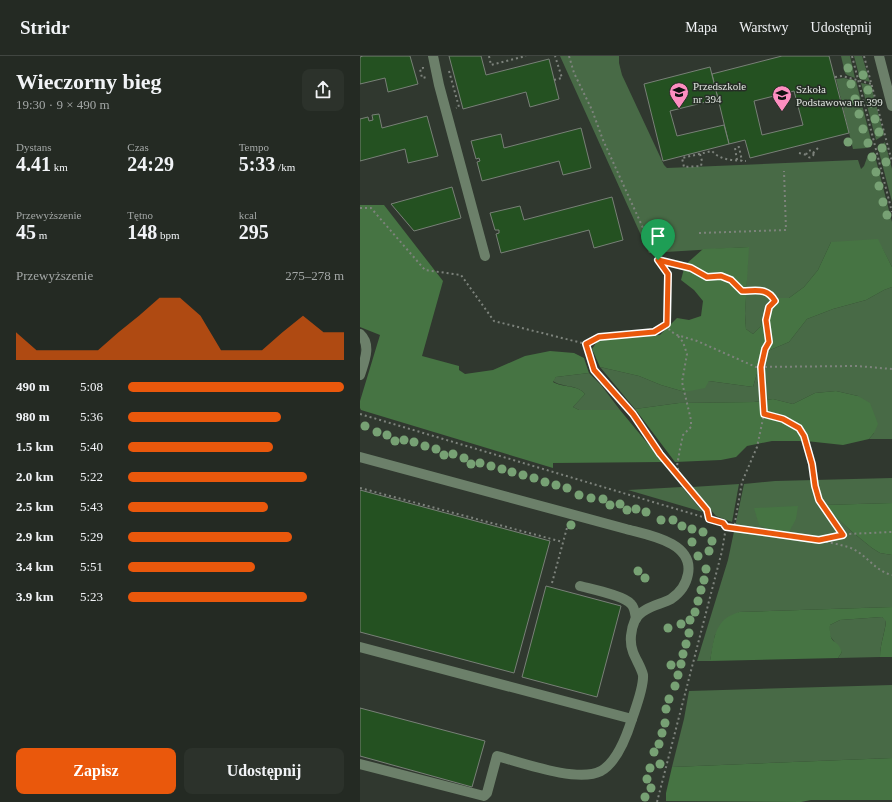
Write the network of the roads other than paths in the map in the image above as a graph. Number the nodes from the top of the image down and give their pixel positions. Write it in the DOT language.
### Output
graph roads {
  1 [pos="433,56"];
  2 [pos="879,56"];
  3 [pos="892,106"];
  4 [pos="485,256"];
  5 [pos="360,334"];
  6 [pos="360,375"];
  7 [pos="360,457"];
  8 [pos="580,586"];
  9 [pos="636,619"];
  10 [pos="360,647"];
  11 [pos="632,719"];
  12 [pos="360,764"];
  1 -- 4 [label="street"];
  2 -- 3 [label="street"];
  5 -- 6 [label="street"];
  7 -- 9 [label="street"];
  8 -- 9 [label="street"];
  9 -- 11 [label="street"];
  10 -- 11 [label="street"];
  11 -- 12 [label="street"];
}
